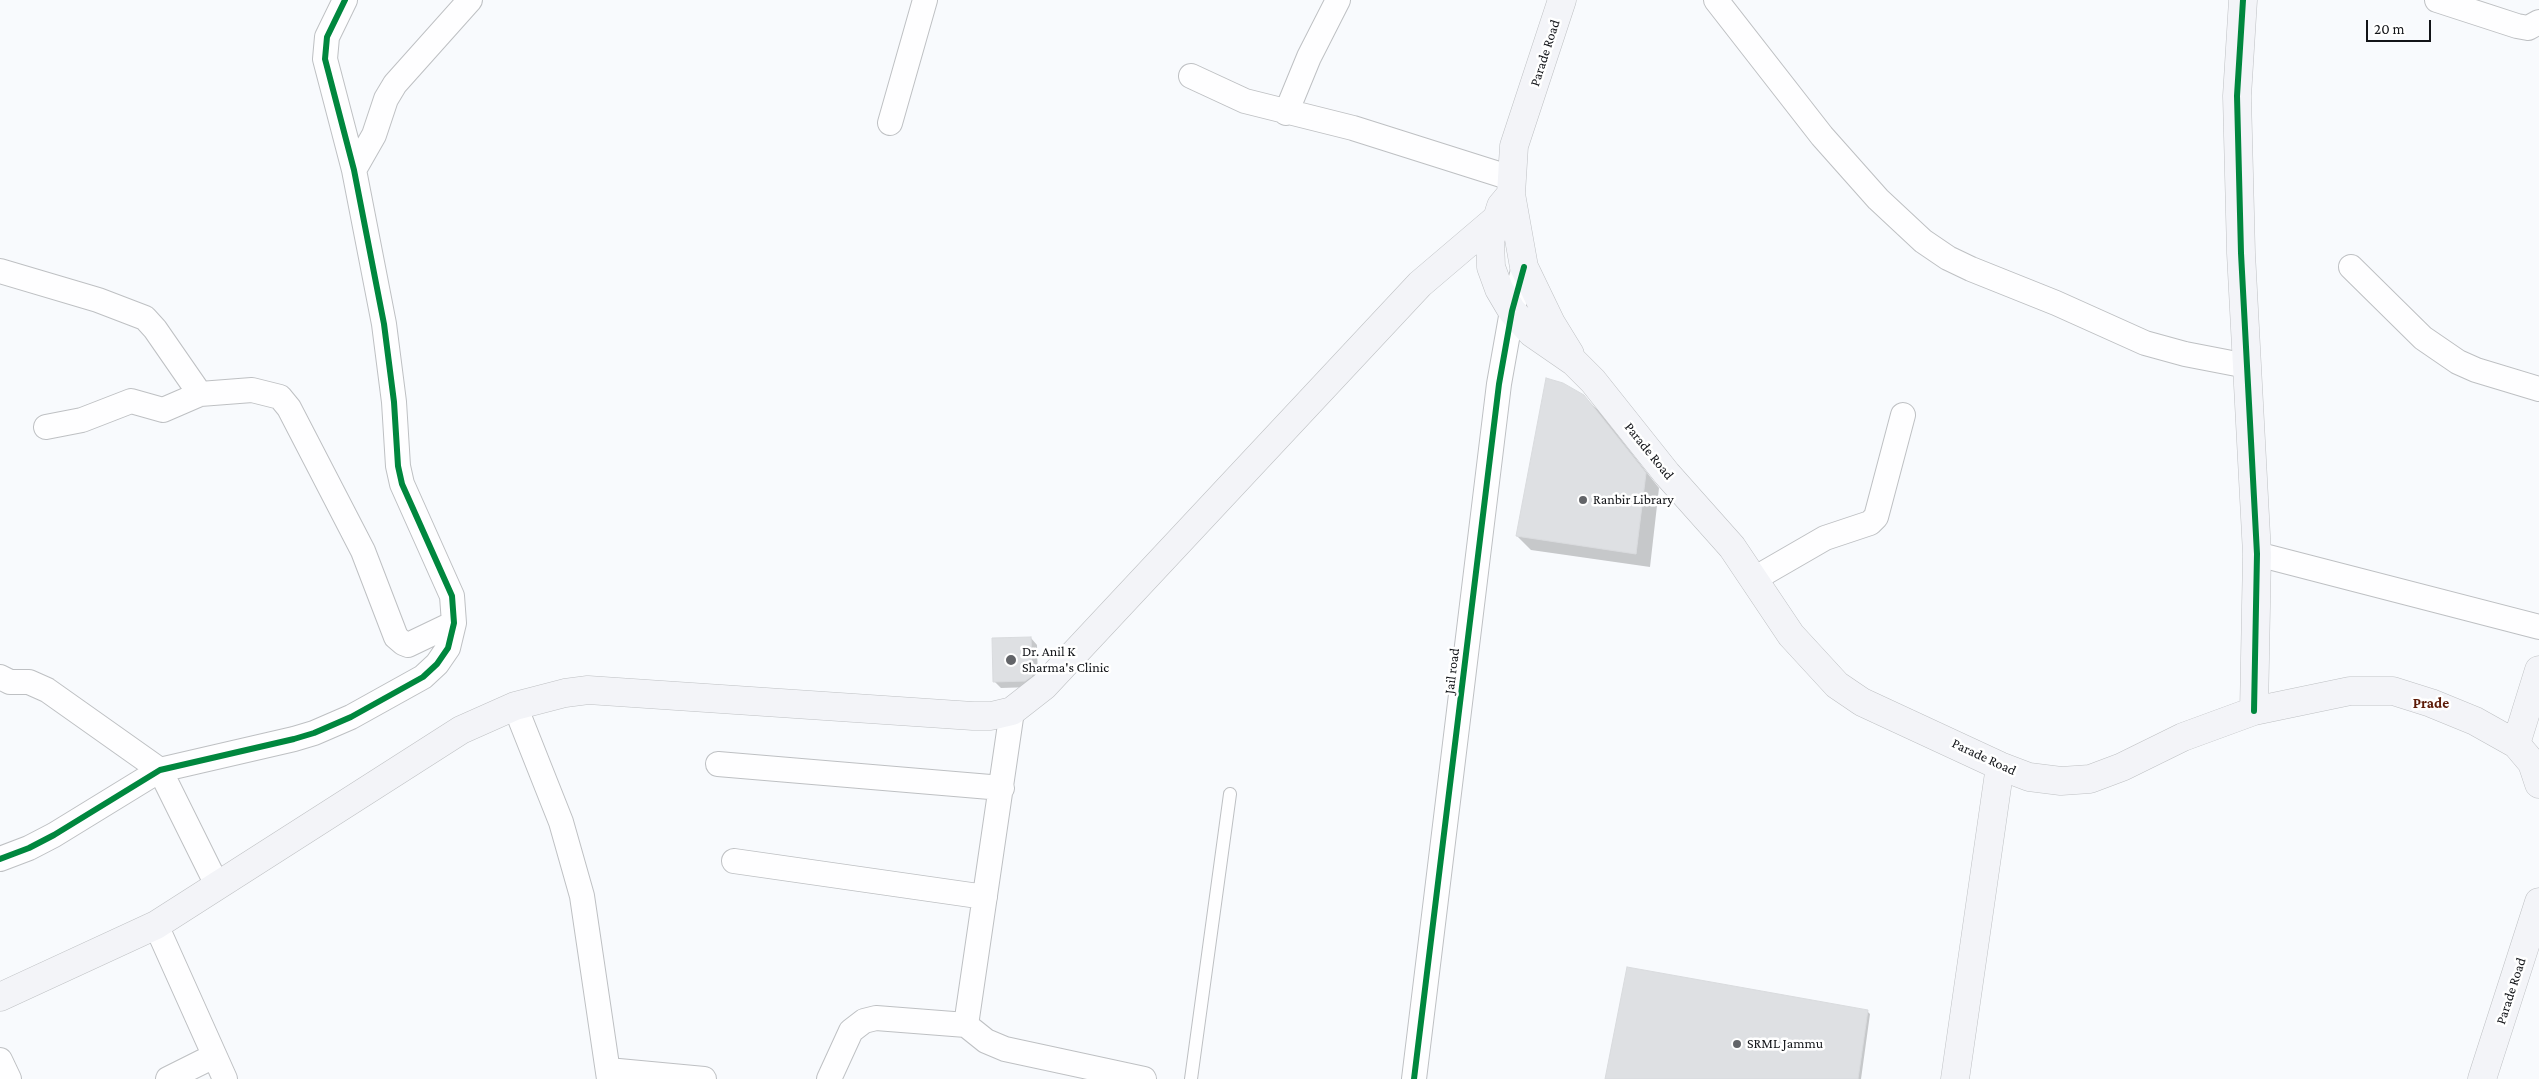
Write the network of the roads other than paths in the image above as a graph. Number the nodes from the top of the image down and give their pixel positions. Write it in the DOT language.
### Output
graph roads {
  1 [pos="345,0"];
  2 [pos="470,0"];
  3 [pos="925,0"];
  4 [pos="1338,0"];
  5 [pos="1562,0"];
  6 [pos="1716,0"];
  7 [pos="2244,0"];
  8 [pos="2437,0"];
  9 [pos="2539,22"];
  10 [pos="1191,76"];
  11 [pos="1286,113"];
  12 [pos="890,123"];
  13 [pos="354,170"];
  14 [pos="1511,186"];
  15 [pos="1494,221"];
  16 [pos="1524,267"];
  17 [pos="2351,268"];
  18 [pos="0,270"];
  19 [pos="1512,311"];
  20 [pos="1574,362"];
  21 [pos="2247,366"];
  22 [pos="2539,389"];
  23 [pos="200,394"];
  24 [pos="1902,415"];
  25 [pos="46,427"];
  26 [pos="2258,554"];
  27 [pos="1754,579"];
  28 [pos="454,623"];
  29 [pos="2539,627"];
  30 [pos="2539,670"];
  31 [pos="0,677"];
  32 [pos="515,706"];
  33 [pos="1012,711"];
  34 [pos="2254,711"];
  35 [pos="2516,744"];
  36 [pos="718,764"];
  37 [pos="2000,766"];
  38 [pos="160,770"];
  39 [pos="2539,784"];
  40 [pos="1002,788"];
  41 [pos="1230,794"];
  42 [pos="0,858"];
  43 [pos="734,861"];
  44 [pos="217,885"];
  45 [pos="985,898"];
  46 [pos="2539,902"];
  47 [pos="156,925"];
  48 [pos="0,998"];
  49 [pos="966,1025"];
  50 [pos="214,1056"];
  51 [pos="0,1060"];
  52 [pos="609,1075"];
  53 [pos="8,1079"];
  54 [pos="168,1079"];
  55 [pos="224,1079"];
  56 [pos="704,1079"];
  57 [pos="829,1079"];
  58 [pos="1144,1079"];
  59 [pos="1191,1079"];
  60 [pos="1414,1079"];
  61 [pos="1954,1079"];
  62 [pos="2482,1079"];
  1 -- 13 [label="street"];
  2 -- 13 [label="street"];
  3 -- 12 [label="street"];
  4 -- 11 [label="street"];
  5 -- 14 [label="main road, Parade Road"];
  6 -- 21 [label="street"];
  7 -- 21 [label="main road"];
  8 -- 9 [label="street"];
  10 -- 11 [label="street"];
  11 -- 14 [label="street"];
  13 -- 28 [label="street"];
  14 -- 15 [label="main road, Parade Road"];
  14 -- 16 [label="main road, Parade Road"];
  15 -- 19 [label="main road, Parade Road"];
  15 -- 33 [label="main road"];
  16 -- 19 [label="street, Jail road"];
  16 -- 20 [label="main road, Parade Road"];
  17 -- 22 [label="street"];
  18 -- 23 [label="street"];
  19 -- 20 [label="main road, Parade Road"];
  19 -- 60 [label="street, Jail road"];
  20 -- 27 [label="main road, Parade Road"];
  21 -- 26 [label="main road"];
  23 -- 25 [label="street"];
  23 -- 28 [label="street"];
  24 -- 27 [label="street"];
  26 -- 29 [label="street"];
  26 -- 34 [label="main road"];
  27 -- 37 [label="main road, Parade Road"];
  28 -- 38 [label="street"];
  30 -- 35 [label="main road"];
  31 -- 38 [label="street"];
  32 -- 33 [label="main road"];
  32 -- 44 [label="main road"];
  32 -- 52 [label="street"];
  33 -- 40 [label="street"];
  34 -- 35 [label="main road, Parade Road"];
  34 -- 37 [label="main road, Parade Road"];
  35 -- 39 [label="main road, Parade Road"];
  36 -- 40 [label="street"];
  37 -- 61 [label="main road"];
  38 -- 42 [label="street"];
  38 -- 44 [label="street"];
  40 -- 45 [label="street"];
  41 -- 59 [label="lane"];
  43 -- 45 [label="street"];
  44 -- 47 [label="main road"];
  45 -- 49 [label="street"];
  46 -- 62 [label="main road, Parade Road"];
  47 -- 48 [label="main road"];
  47 -- 50 [label="street"];
  49 -- 57 [label="street"];
  49 -- 58 [label="street"];
  50 -- 54 [label="street"];
  50 -- 55 [label="street"];
  51 -- 53 [label="street"];
  52 -- 56 [label="street"];
}
